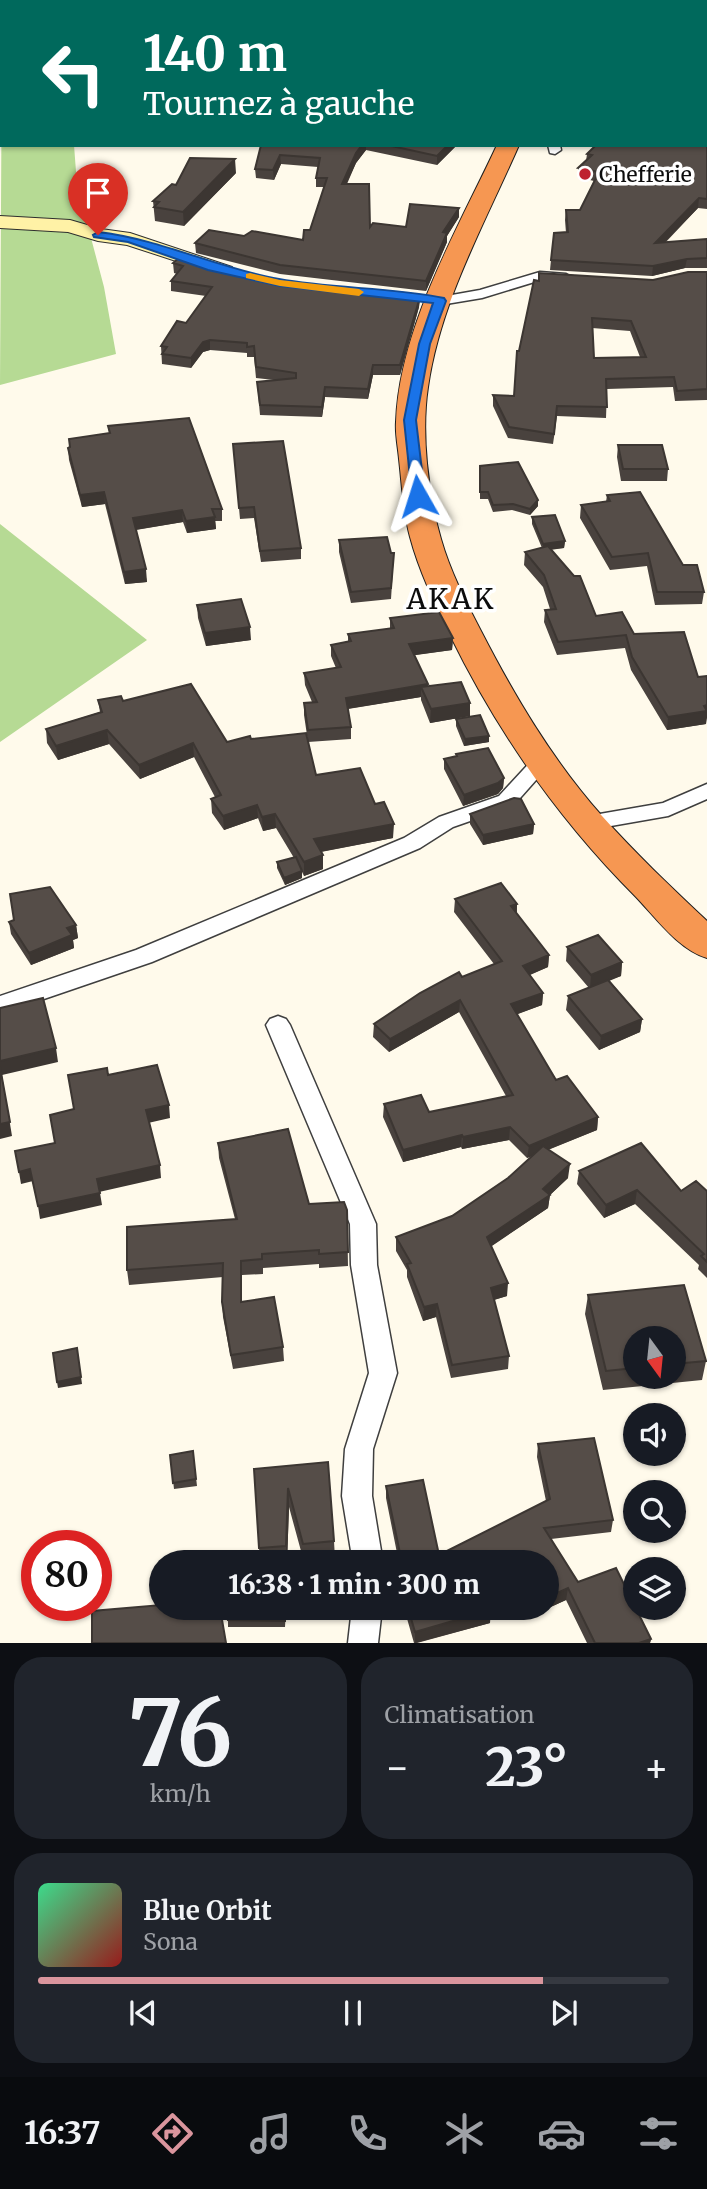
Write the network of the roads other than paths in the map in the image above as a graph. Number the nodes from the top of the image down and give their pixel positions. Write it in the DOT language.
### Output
graph roads {
  1 [pos="507,147"];
  2 [pos="0,222"];
  3 [pos="239,274"];
  4 [pos="576,278"];
  5 [pos="430,300"];
  6 [pos="542,762"];
  7 [pos="707,791"];
  8 [pos="588,823"];
  9 [pos="707,944"];
  10 [pos="0,1005"];
  11 [pos="278,1025"];
  12 [pos="366,1550"];
  13 [pos="366,1620"];
  14 [pos="363,1643"];
  1 -- 5 [label="highway"];
  2 -- 3 [label="street"];
  4 -- 5 [label="street"];
  5 -- 6 [label="highway"];
  6 -- 8 [label="highway"];
  6 -- 10 [label="street"];
  7 -- 8 [label="street"];
  8 -- 9 [label="highway"];
  11 -- 12 [label="street"];
  13 -- 14 [label="street"];
}
